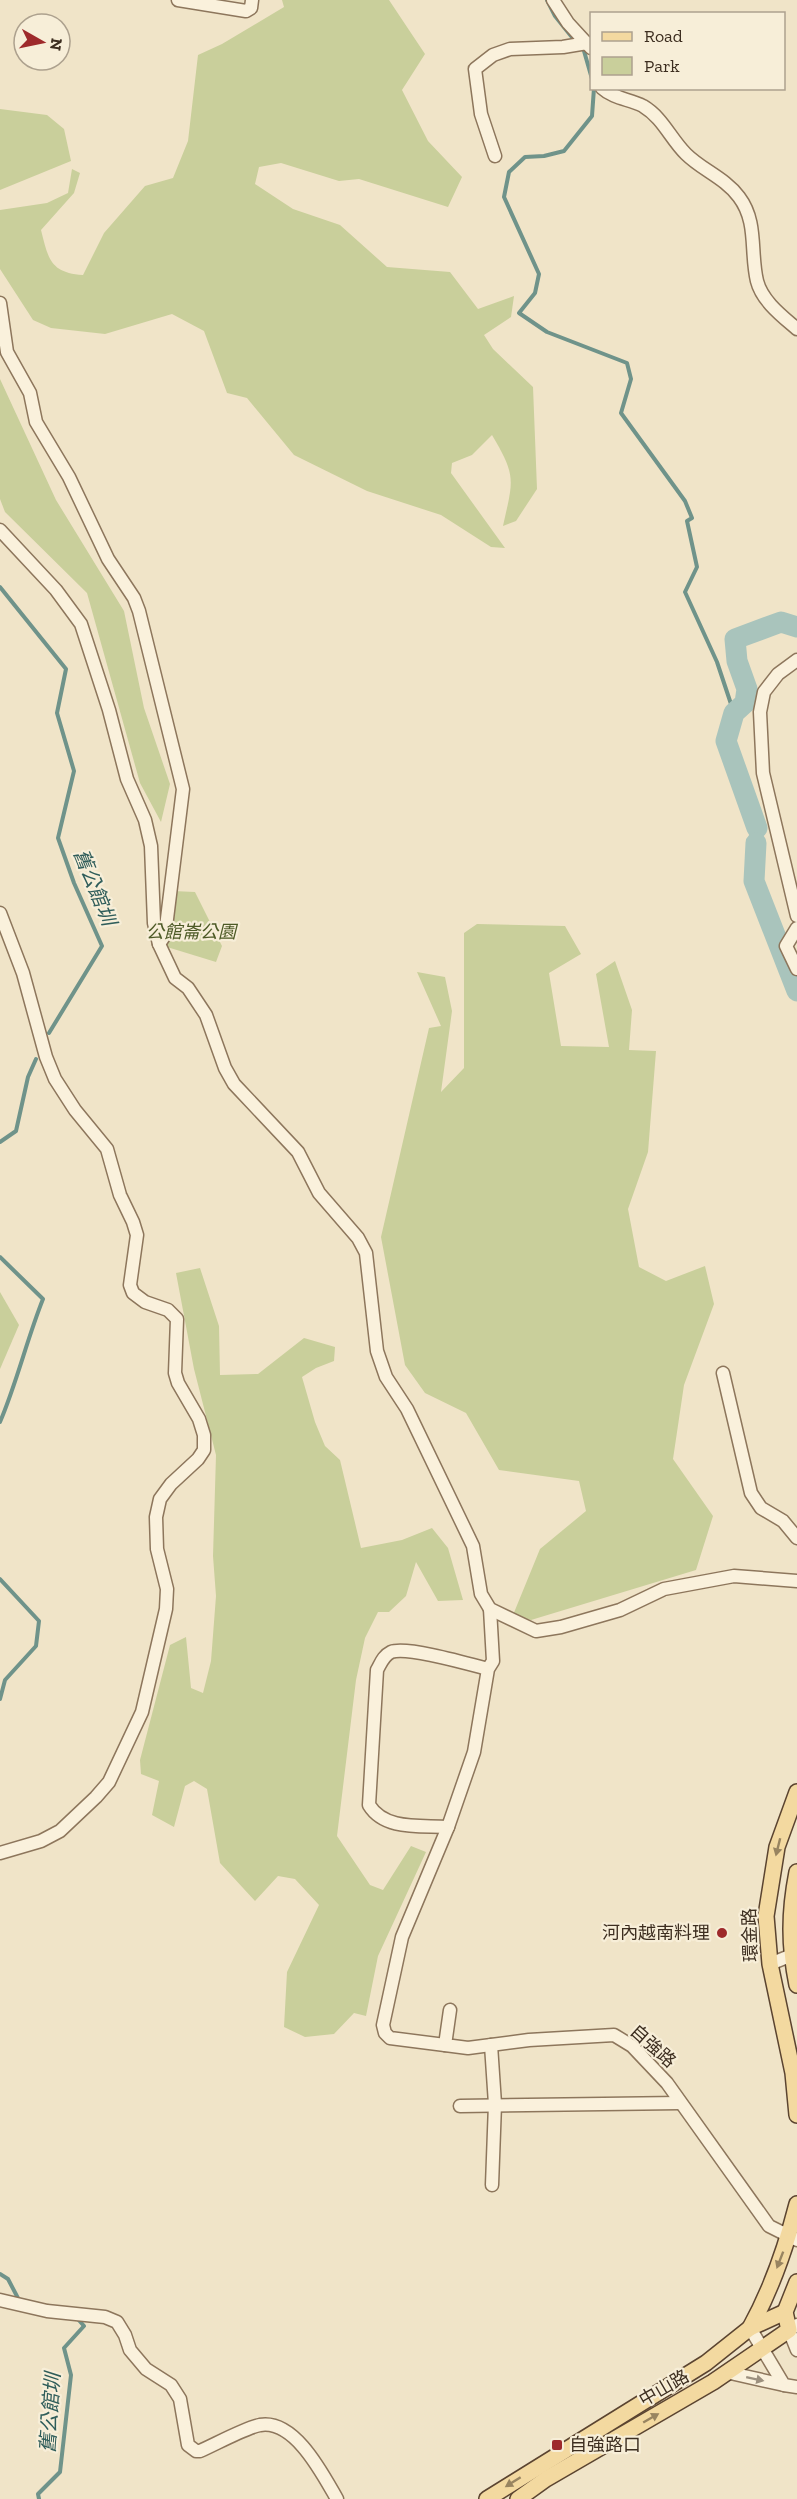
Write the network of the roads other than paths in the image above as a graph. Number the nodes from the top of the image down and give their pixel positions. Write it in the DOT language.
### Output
graph roads {
  1 [pos="178,0"];
  2 [pos="252,0"];
  3 [pos="553,0"];
  4 [pos="589,46"];
  5 [pos="605,90"];
  6 [pos="495,156"];
  7 [pos="0,303"];
  8 [pos="797,329"];
  9 [pos="0,530"];
  10 [pos="797,660"];
  11 [pos="0,914"];
  12 [pos="797,916"];
  13 [pos="797,928"];
  14 [pos="159,944"];
  15 [pos="797,969"];
  16 [pos="723,1373"];
  17 [pos="797,1538"];
  18 [pos="797,1581"];
  19 [pos="490,1609"];
  20 [pos="488,1669"];
  21 [pos="797,1792"];
  22 [pos="448,1827"];
  23 [pos="0,1853"];
  24 [pos="797,1872"];
  25 [pos="794,1955"];
  26 [pos="770,1964"];
  27 [pos="797,1985"];
  28 [pos="450,2010"];
  29 [pos="445,2045"];
  30 [pos="491,2045"];
  31 [pos="680,2103"];
  32 [pos="495,2104"];
  33 [pos="460,2106"];
  34 [pos="797,2115"];
  35 [pos="492,2185"];
  36 [pos="797,2204"];
  37 [pos="793,2238"];
  38 [pos="797,2282"];
  39 [pos="0,2300"];
  40 [pos="791,2308"];
  41 [pos="793,2327"];
  42 [pos="750,2328"];
  43 [pos="762,2348"];
  44 [pos="797,2350"];
  45 [pos="726,2373"];
  46 [pos="791,2386"];
  47 [pos="543,2472"];
  48 [pos="337,2499"];
  49 [pos="487,2499"];
  50 [pos="518,2499"];
  1 -- 2 [label="street"];
  3 -- 4 [label="street"];
  4 -- 6 [label="street"];
  5 -- 8 [label="street"];
  7 -- 14 [label="street"];
  9 -- 14 [label="street"];
  10 -- 12 [label="street"];
  11 -- 23 [label="street"];
  13 -- 15 [label="street"];
  14 -- 19 [label="street"];
  16 -- 17 [label="street"];
  18 -- 19 [label="street"];
  19 -- 20 [label="street"];
  20 -- 22 [label="street"];
  20 -- 22 [label="street"];
  21 -- 26 [label="main road, 環金路, one-way"];
  22 -- 29 [label="street, 自強路"];
  24 -- 25 [label="main road"];
  25 -- 26 [label="street"];
  25 -- 27 [label="main road"];
  26 -- 34 [label="main road, 環金路"];
  28 -- 29 [label="street"];
  29 -- 30 [label="street, 自強路"];
  30 -- 31 [label="street, 自強路"];
  30 -- 32 [label="street"];
  31 -- 32 [label="street"];
  31 -- 37 [label="street, 自強路"];
  32 -- 33 [label="street"];
  32 -- 35 [label="street"];
  36 -- 37 [label="main road"];
  37 -- 42 [label="main road, one-way"];
  38 -- 40 [label="main road"];
  39 -- 48 [label="street"];
  40 -- 41 [label="main road"];
  40 -- 42 [label="main road"];
  41 -- 43 [label="main road, 中山路"];
  41 -- 44 [label="street"];
  42 -- 43 [label="street"];
  42 -- 47 [label="main road, 中山路"];
  43 -- 45 [label="main road, 中山路"];
  43 -- 46 [label="street"];
  45 -- 46 [label="street, one-way"];
  47 -- 45 [label="main road, 中山路, one-way"];
  47 -- 49 [label="main road, one-way"];
  47 -- 50 [label="main road"];
}
